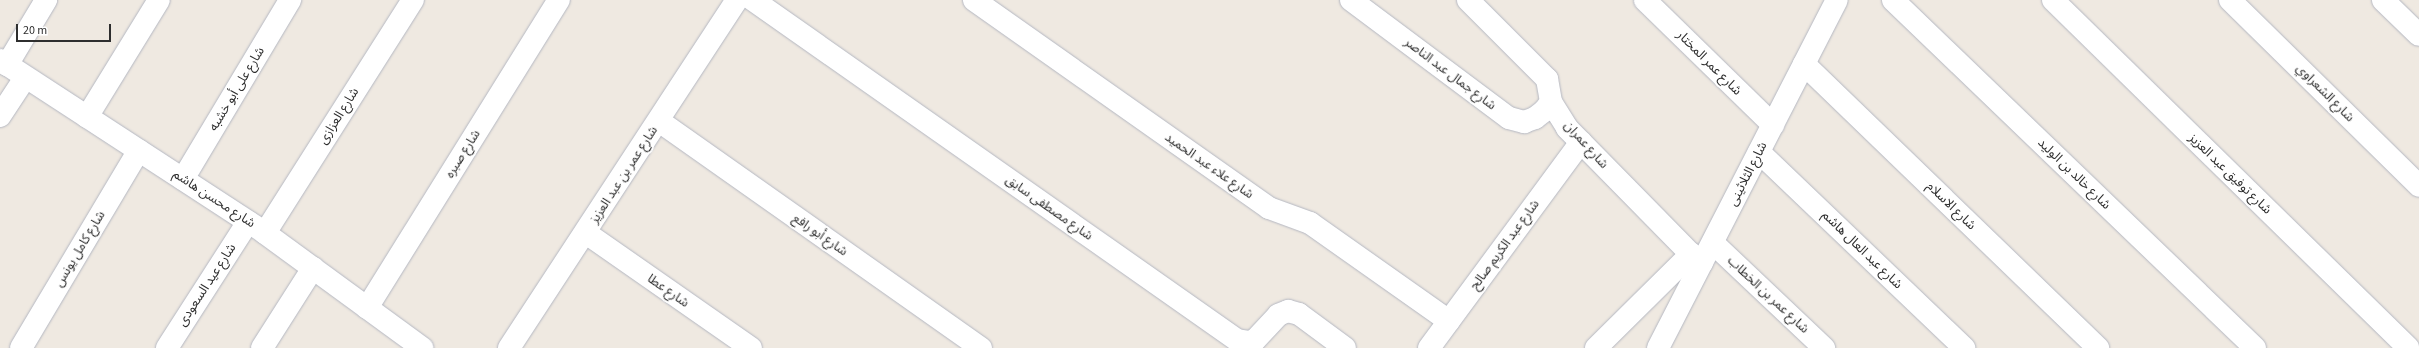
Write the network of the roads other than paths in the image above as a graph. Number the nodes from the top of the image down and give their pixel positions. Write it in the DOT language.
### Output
graph roads {
  1 [pos="46,0"];
  2 [pos="159,0"];
  3 [pos="290,0"];
  4 [pos="412,0"];
  5 [pos="559,0"];
  6 [pos="737,0"];
  7 [pos="753,0"];
  8 [pos="974,0"];
  9 [pos="1351,0"];
  10 [pos="1468,0"];
  11 [pos="1645,0"];
  12 [pos="1837,0"];
  13 [pos="1893,0"];
  14 [pos="2053,0"];
  15 [pos="2230,0"];
  16 [pos="2383,0"];
  17 [pos="2419,35"];
  18 [pos="4,62"];
  19 [pos="1804,64"];
  20 [pos="25,78"];
  21 [pos="1551,102"];
  22 [pos="0,116"];
  23 [pos="87,117"];
  24 [pos="658,121"];
  25 [pos="1773,126"];
  26 [pos="1581,142"];
  27 [pos="139,150"];
  28 [pos="1759,152"];
  29 [pos="183,179"];
  30 [pos="2419,186"];
  31 [pos="257,227"];
  32 [pos="586,233"];
  33 [pos="1712,243"];
  34 [pos="1697,259"];
  35 [pos="313,268"];
  36 [pos="368,308"];
  37 [pos="1449,321"];
  38 [pos="518,345"];
  39 [pos="21,348"];
  40 [pos="166,348"];
  41 [pos="262,348"];
  42 [pos="422,348"];
  43 [pos="751,348"];
  44 [pos="981,348"];
  45 [pos="1345,348"];
  46 [pos="1429,348"];
  47 [pos="1596,348"];
  48 [pos="1658,348"];
  49 [pos="1824,348"];
  50 [pos="1964,348"];
  51 [pos="2098,348"];
  52 [pos="2256,348"];
  53 [pos="2408,348"];
  1 -- 18 [label="street"];
  2 -- 23 [label="street"];
  3 -- 29 [label="street, شارع على أبو خشبه"];
  4 -- 31 [label="street, شارع العزازى"];
  5 -- 36 [label="street, شارع صبره"];
  6 -- 24 [label="street, شارع عمر بن عبد العزيز"];
  7 -- 45 [label="street, شارع مصطفى سابق"];
  8 -- 37 [label="street, شارع علاء عبد الحميد"];
  9 -- 21 [label="street, شارع جمال عبد الناصر"];
  10 -- 21 [label="street, شارع عمران"];
  11 -- 25 [label="street, شارع عمر المختار"];
  12 -- 19 [label="street, شارع الثلاثينى"];
  13 -- 52 [label="street, شارع خالد بن الوليد"];
  14 -- 53 [label="street, شارع توفيق عبد العزيز"];
  15 -- 30 [label="street, شارع الشعراوي"];
  16 -- 17 [label="street"];
  18 -- 20 [label="street, شارع محسن هاشم"];
  19 -- 25 [label="street, شارع الثلاثينى"];
  19 -- 51 [label="street, شارع الاسلام"];
  20 -- 22 [label="street"];
  20 -- 23 [label="street, شارع محسن هاشم"];
  21 -- 26 [label="street, شارع عمران"];
  23 -- 27 [label="street, شارع محسن هاشم"];
  24 -- 32 [label="street, شارع عمر بن عبد العزيز"];
  24 -- 44 [label="street, شارع أبو رافع"];
  25 -- 28 [label="street, شارع الثلاثينى"];
  26 -- 34 [label="street, شارع عمران"];
  26 -- 37 [label="street, شارع عبد الكريم صالح"];
  27 -- 29 [label="street, شارع محسن هاشم"];
  27 -- 39 [label="street, شارع كامل يونس"];
  28 -- 33 [label="street, شارع الثلاثينى"];
  28 -- 50 [label="street, شارع عبد العال هاشم"];
  29 -- 31 [label="street, شارع محسن هاشم"];
  31 -- 35 [label="street, شارع محسن هاشم"];
  31 -- 40 [label="street, شارع عيد السعودى"];
  32 -- 38 [label="street, شارع عمر بن عبد العزيز"];
  32 -- 43 [label="street, شارع عطا"];
  33 -- 34 [label="street, شارع الثلاثينى"];
  33 -- 49 [label="street, شارع عمر بن الخطاب"];
  34 -- 47 [label="street"];
  34 -- 48 [label="street, شارع الثلاثينى"];
  35 -- 36 [label="street, شارع محسن هاشم"];
  35 -- 41 [label="street"];
  36 -- 42 [label="street, شارع محسن هاشم"];
  37 -- 46 [label="street, شارع عبد الكريم صالح"];
}
